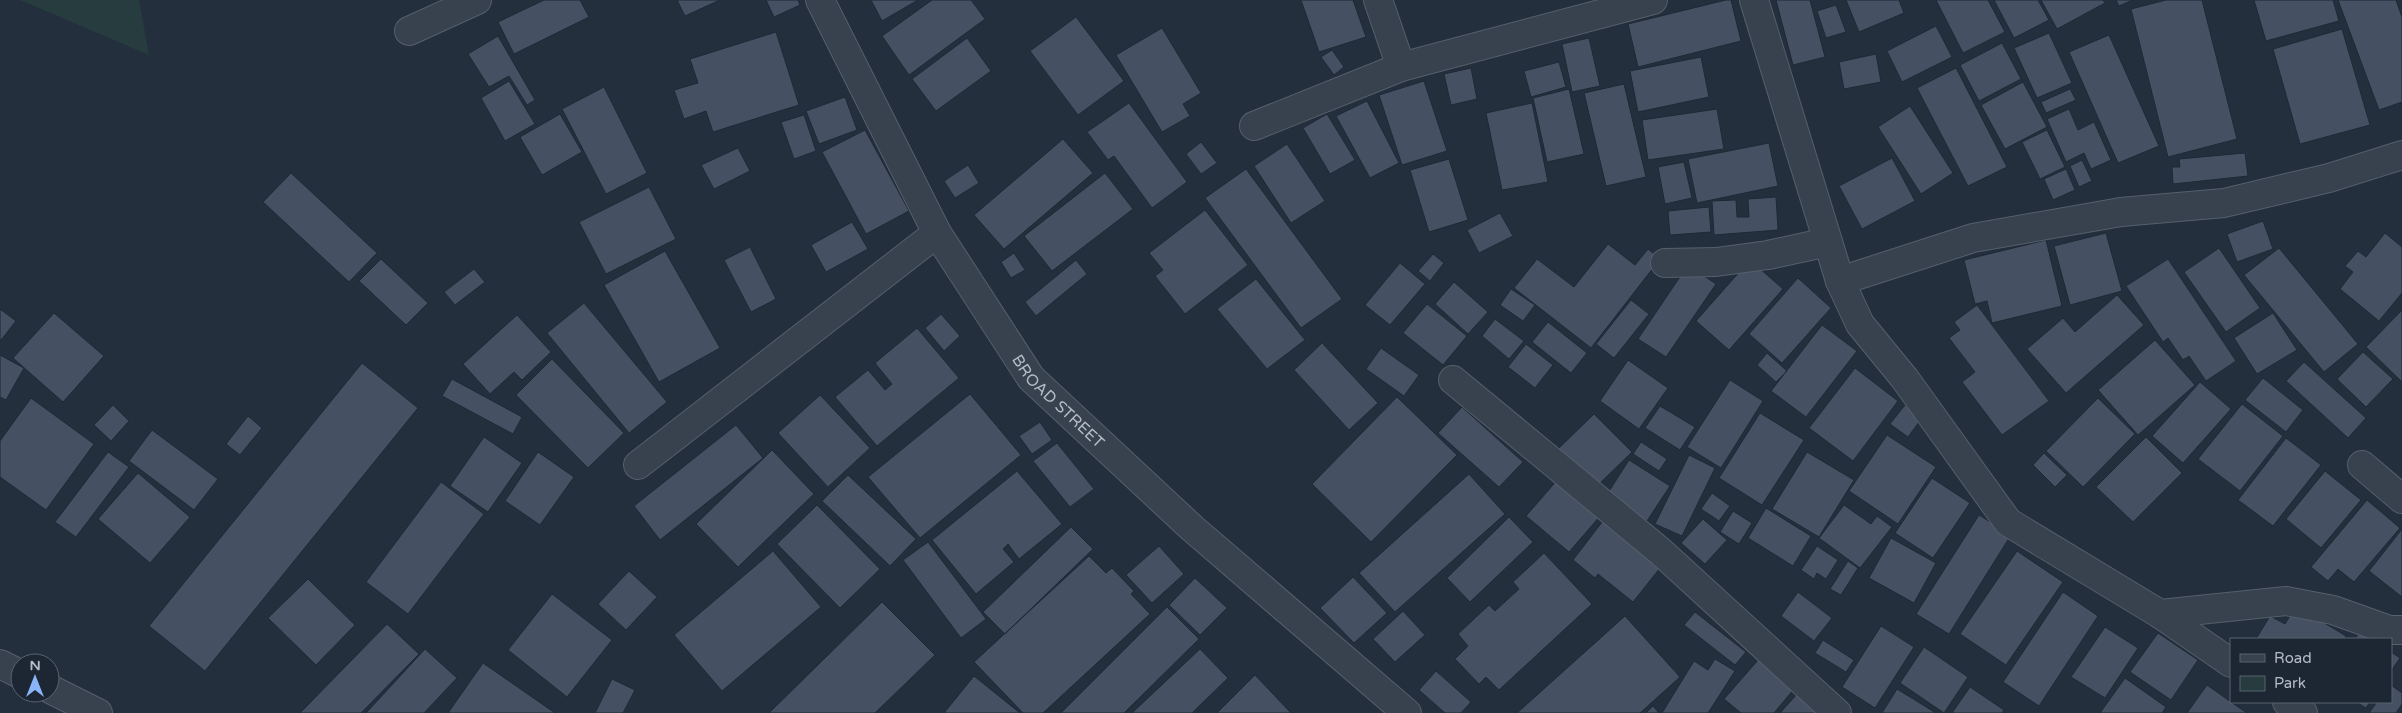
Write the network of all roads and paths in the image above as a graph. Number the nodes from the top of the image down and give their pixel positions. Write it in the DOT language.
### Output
graph roads {
  1 [pos="477,0"];
  2 [pos="820,0"];
  3 [pos="1378,0"];
  4 [pos="1653,0"];
  5 [pos="1754,0"];
  6 [pos="409,31"];
  7 [pos="1401,67"];
  8 [pos="1254,126"];
  9 [pos="2402,156"];
  10 [pos="937,233"];
  11 [pos="1828,242"];
  12 [pos="1665,264"];
  13 [pos="1840,281"];
  14 [pos="1453,380"];
  15 [pos="638,465"];
  16 [pos="2362,465"];
  17 [pos="2402,499"];
  18 [pos="2160,614"];
  19 [pos="2402,630"];
  20 [pos="2230,662"];
  21 [pos="60,694"];
  22 [pos="2289,703"];
  23 [pos="98,713"];
  24 [pos="1407,713"];
  25 [pos="1837,713"];
  26 [pos="2304,713"];
  1 -- 6 [label="street"];
  2 -- 10 [label="street, BROAD STREET"];
  3 -- 7 [label="street"];
  4 -- 7 [label="street"];
  5 -- 11 [label="street"];
  7 -- 8 [label="street"];
  9 -- 13 [label="street"];
  10 -- 15 [label="street"];
  10 -- 24 [label="street, BROAD STREET"];
  11 -- 12 [label="street"];
  11 -- 13 [label="street"];
  13 -- 18 [label="street"];
  14 -- 25 [label="street"];
  16 -- 17 [label="street"];
  18 -- 19 [label="street"];
  18 -- 20 [label="street"];
  21 -- 23 [label="street"];
  22 -- 26 [label="street"];
}
